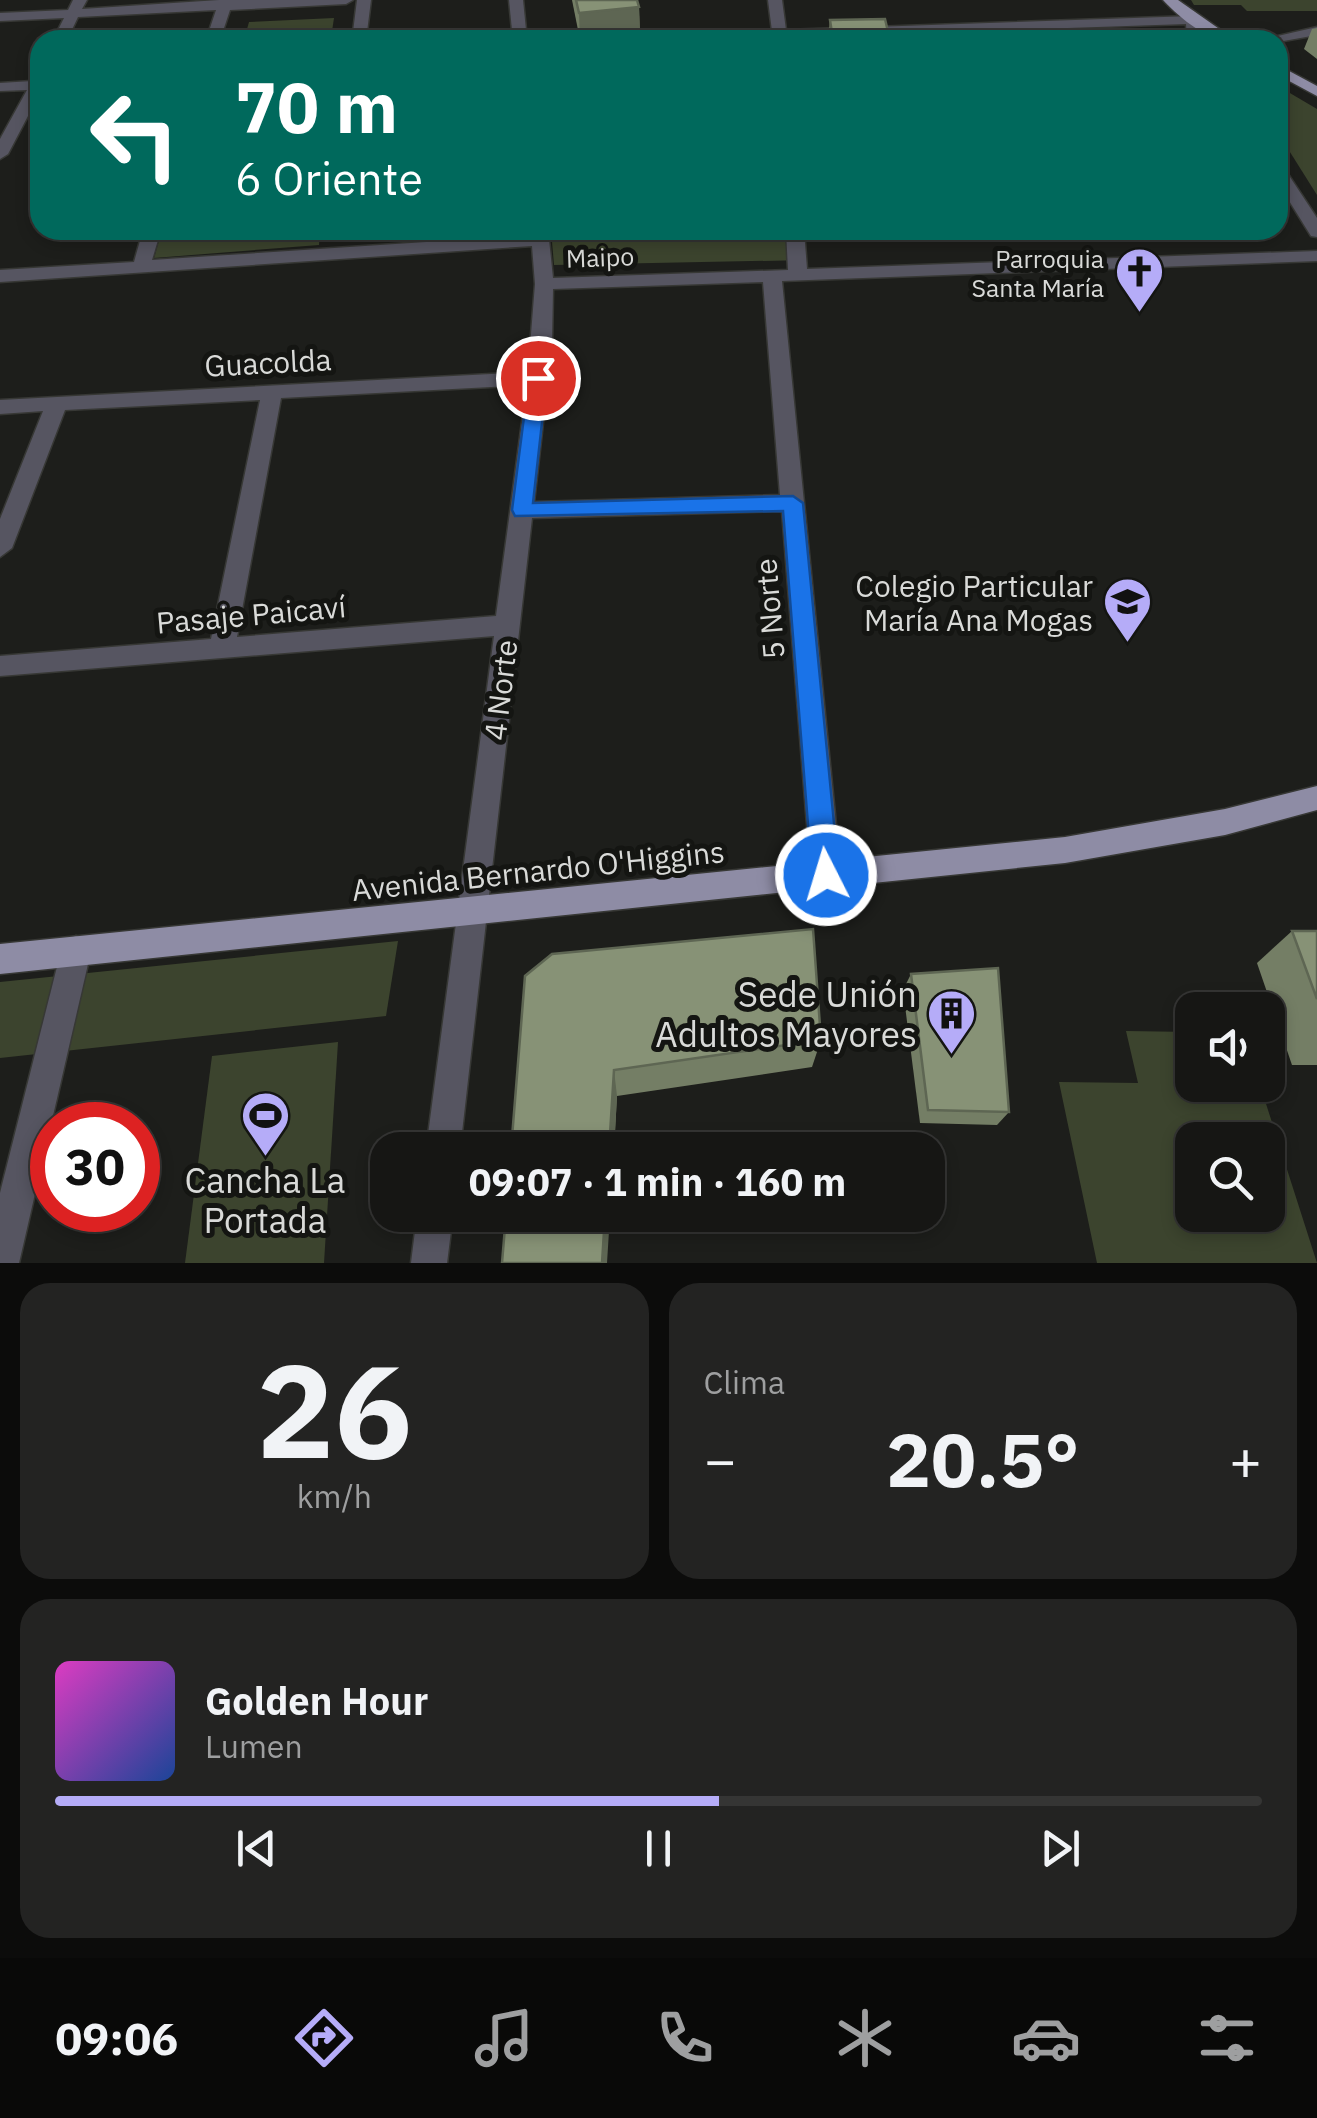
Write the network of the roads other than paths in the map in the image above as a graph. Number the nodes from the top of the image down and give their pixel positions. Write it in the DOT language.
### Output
graph roads {
  1 [pos="346,0"];
  2 [pos="364,0"];
  3 [pos="516,0"];
  4 [pos="775,0"];
  5 [pos="1170,0"];
  6 [pos="225,3"];
  7 [pos="77,6"];
  8 [pos="0,16"];
  9 [pos="1194,20"];
  10 [pos="65,30"];
  11 [pos="216,30"];
  12 [pos="360,30"];
  13 [pos="519,30"];
  14 [pos="778,30"];
  15 [pos="950,30"];
  16 [pos="1194,30"];
  17 [pos="1211,30"];
  18 [pos="1317,31"];
  19 [pos="1288,36"];
  20 [pos="1288,75"];
  21 [pos="30,83"];
  22 [pos="0,86"];
  23 [pos="1317,92"];
  24 [pos="30,109"];
  25 [pos="0,154"];
  26 [pos="1288,187"];
  27 [pos="1317,232"];
  28 [pos="149,240"];
  29 [pos="334,240"];
  30 [pos="485,240"];
  31 [pos="540,240"];
  32 [pos="796,240"];
  33 [pos="332,254"];
  34 [pos="1317,256"];
  35 [pos="141,267"];
  36 [pos="0,276"];
  37 [pos="798,276"];
  38 [pos="772,277"];
  39 [pos="544,284"];
  40 [pos="538,378"];
  41 [pos="272,392"];
  42 [pos="57,403"];
  43 [pos="0,407"];
  44 [pos="793,503"];
  45 [pos="522,510"];
  46 [pos="0,548"];
  47 [pos="508,625"];
  48 [pos="222,648"];
  49 [pos="0,666"];
  50 [pos="1317,798"];
  51 [pos="826,875"];
  52 [pos="473,912"];
  53 [pos="76,951"];
  54 [pos="0,959"];
  55 [pos="445,1132"];
  56 [pos="433,1232"];
  57 [pos="1,1263"];
  58 [pos="429,1263"];
  1 -- 6 [label="street"];
  2 -- 12 [label="street"];
  3 -- 13 [label="street"];
  4 -- 14 [label="street"];
  5 -- 9 [label="main road"];
  6 -- 7 [label="street"];
  6 -- 11 [label="street"];
  7 -- 8 [label="street"];
  7 -- 10 [label="street"];
  9 -- 15 [label="street"];
  9 -- 16 [label="street"];
  9 -- 17 [label="main road"];
  18 -- 19 [label="street"];
  20 -- 23 [label="main road"];
  21 -- 22 [label="street"];
  24 -- 25 [label="street"];
  26 -- 27 [label="street"];
  28 -- 35 [label="street"];
  29 -- 33 [label="street"];
  30 -- 33 [label="street"];
  31 -- 39 [label="street, 4 Norte"];
  32 -- 37 [label="street"];
  33 -- 35 [label="street"];
  34 -- 37 [label="street, Maipo"];
  35 -- 36 [label="street"];
  37 -- 38 [label="street, Maipo"];
  38 -- 39 [label="street, Maipo"];
  38 -- 44 [label="street, 5 Norte"];
  39 -- 40 [label="street, 4 Norte"];
  40 -- 41 [label="street, Guacolda"];
  40 -- 45 [label="street, 4 Norte"];
  41 -- 42 [label="street, Guacolda"];
  41 -- 48 [label="street"];
  42 -- 43 [label="street, Guacolda"];
  42 -- 46 [label="street"];
  44 -- 45 [label="street"];
  44 -- 51 [label="street, 5 Norte"];
  45 -- 47 [label="street, 4 Norte"];
  47 -- 48 [label="street, Pasaje Paicaví"];
  47 -- 52 [label="street, 4 Norte"];
  48 -- 49 [label="street, Pasaje Paicaví"];
  50 -- 51 [label="main road, Avenida Bernardo O'Higgins"];
  51 -- 52 [label="main road, Avenida Bernardo O'Higgins"];
  52 -- 53 [label="main road, Avenida Bernardo O'Higgins"];
  52 -- 55 [label="street, 4 Norte"];
  53 -- 54 [label="main road, Avenida Bernardo O'Higgins"];
  53 -- 57 [label="street"];
  56 -- 58 [label="street"];
}
